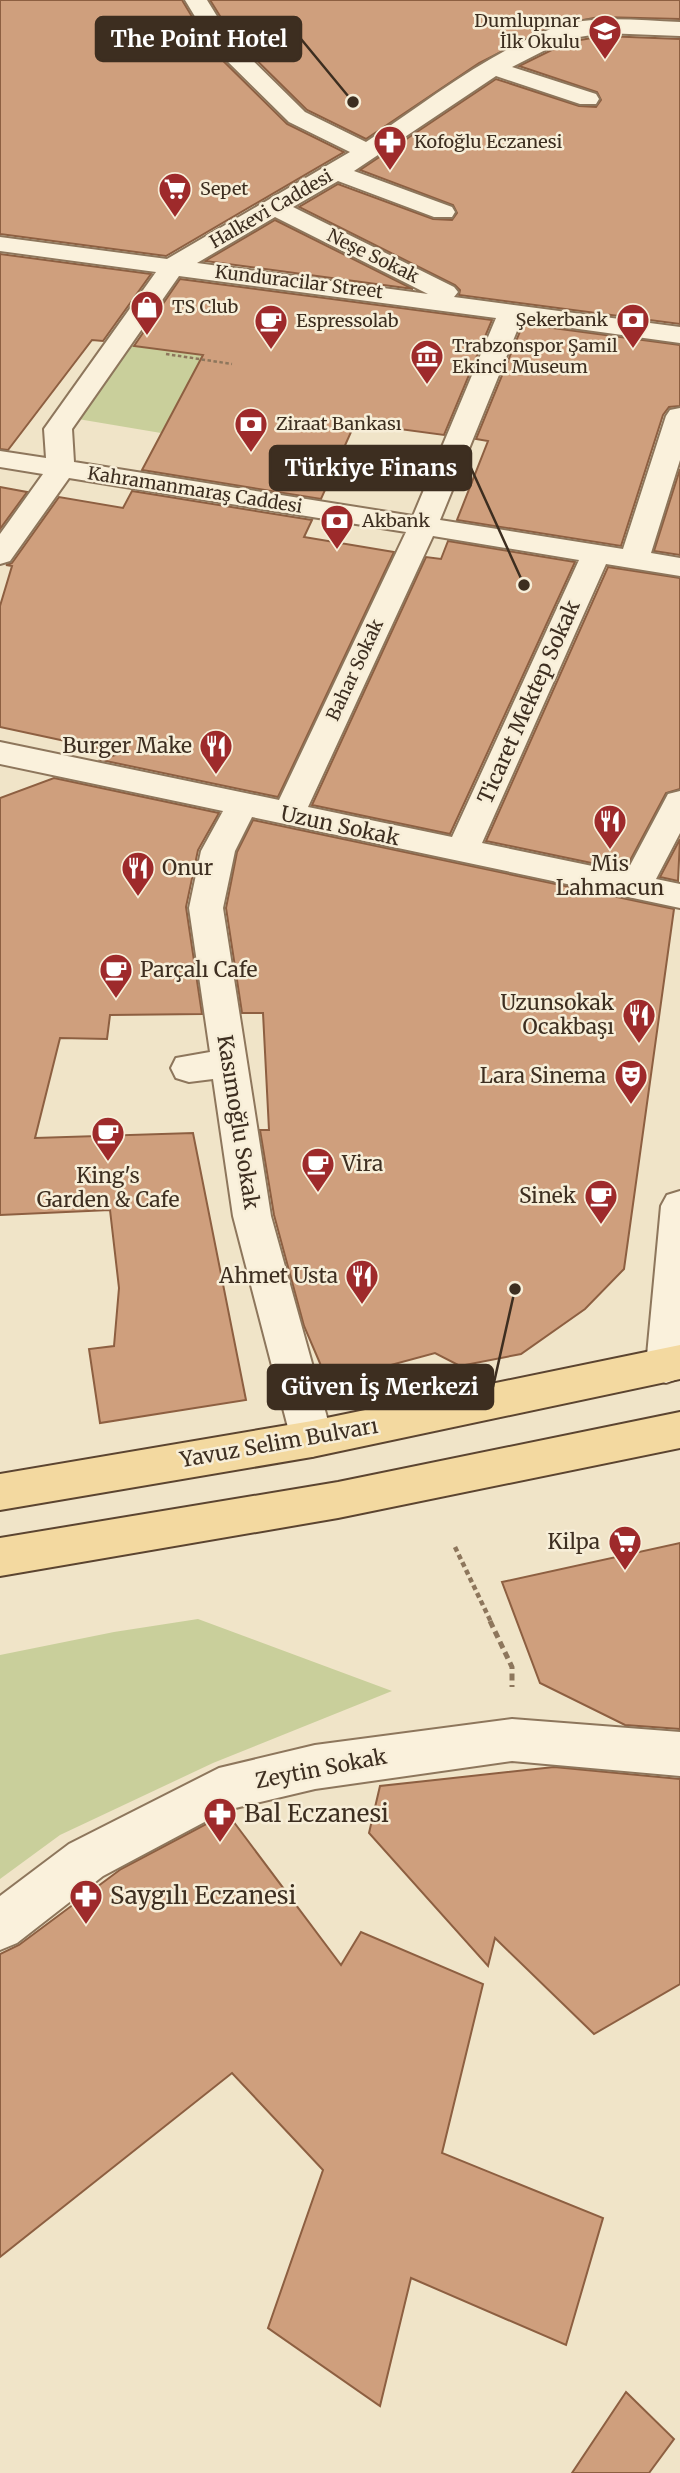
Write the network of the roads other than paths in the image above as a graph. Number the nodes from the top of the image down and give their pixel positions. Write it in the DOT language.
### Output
graph roads {
  1 [pos="195,0"];
  2 [pos="680,29"];
  3 [pos="493,68"];
  4 [pos="588,99"];
  5 [pos="367,151"];
  6 [pos="336,172"];
  7 [pos="274,207"];
  8 [pos="443,212"];
  9 [pos="0,244"];
  10 [pos="173,266"];
  11 [pos="471,305"];
  12 [pos="512,311"];
  13 [pos="680,335"];
  14 [pos="680,416"];
  15 [pos="0,459"];
  16 [pos="61,469"];
  17 [pos="423,526"];
  18 [pos="596,554"];
  19 [pos="0,555"];
  20 [pos="634,560"];
  21 [pos="680,567"];
  22 [pos="2,756"];
  23 [pos="680,802"];
  24 [pos="242,806"];
  25 [pos="288,815"];
  26 [pos="461,851"];
  27 [pos="635,887"];
  28 [pos="680,896"];
  29 [pos="229,1064"];
  30 [pos="189,1068"];
  31 [pos="680,1206"];
  32 [pos="673,1364"];
  33 [pos="680,1430"];
  34 [pos="312,1439"];
  35 [pos="0,1492"];
  36 [pos="0,1557"];
  37 [pos="680,1754"];
  38 [pos="0,1926"];
  1 -- 5 [label="street"];
  2 -- 3 [label="street, Halkevi Caddesi"];
  3 -- 4 [label="street"];
  3 -- 5 [label="street, Halkevi Caddesi"];
  5 -- 6 [label="street, Halkevi Caddesi"];
  6 -- 7 [label="street, Halkevi Caddesi"];
  6 -- 8 [label="street"];
  7 -- 10 [label="street, Halkevi Caddesi"];
  7 -- 11 [label="street, Neşe Sokak"];
  9 -- 10 [label="street, Kunduracilar Street"];
  10 -- 11 [label="street, Kunduracilar Street"];
  10 -- 16 [label="street, Halkevi Caddesi"];
  11 -- 12 [label="street, Kunduracilar Street"];
  12 -- 13 [label="street, Kunduracilar Street"];
  12 -- 17 [label="street, Bahar Sokak"];
  14 -- 20 [label="street"];
  15 -- 16 [label="street, Kahramanmaraş Caddesi"];
  16 -- 17 [label="street, Kahramanmaraş Caddesi"];
  16 -- 19 [label="street"];
  17 -- 18 [label="street, Kahramanmaraş Caddesi"];
  17 -- 25 [label="street, Bahar Sokak"];
  18 -- 20 [label="street, Kahramanmaraş Caddesi"];
  18 -- 26 [label="street, Ticaret Mektep Sokak"];
  20 -- 21 [label="street, Kahramanmaraş Caddesi"];
  22 -- 24 [label="street, Uzun Sokak"];
  23 -- 27 [label="street"];
  24 -- 25 [label="street, Uzun Sokak"];
  24 -- 29 [label="street, Kasımoğlu Sokak"];
  25 -- 26 [label="street, Uzun Sokak"];
  26 -- 27 [label="street, Uzun Sokak"];
  27 -- 28 [label="street, Uzun Sokak"];
  29 -- 30 [label="street"];
  29 -- 34 [label="street, Kasımoğlu Sokak"];
  31 -- 32 [label="street"];
  32 -- 34 [label="main road, Yavuz Selim Bulvarı"];
  33 -- 36 [label="main road"];
  34 -- 35 [label="main road, Yavuz Selim Bulvarı"];
  37 -- 38 [label="street, Zeytin Sokak"];
}
